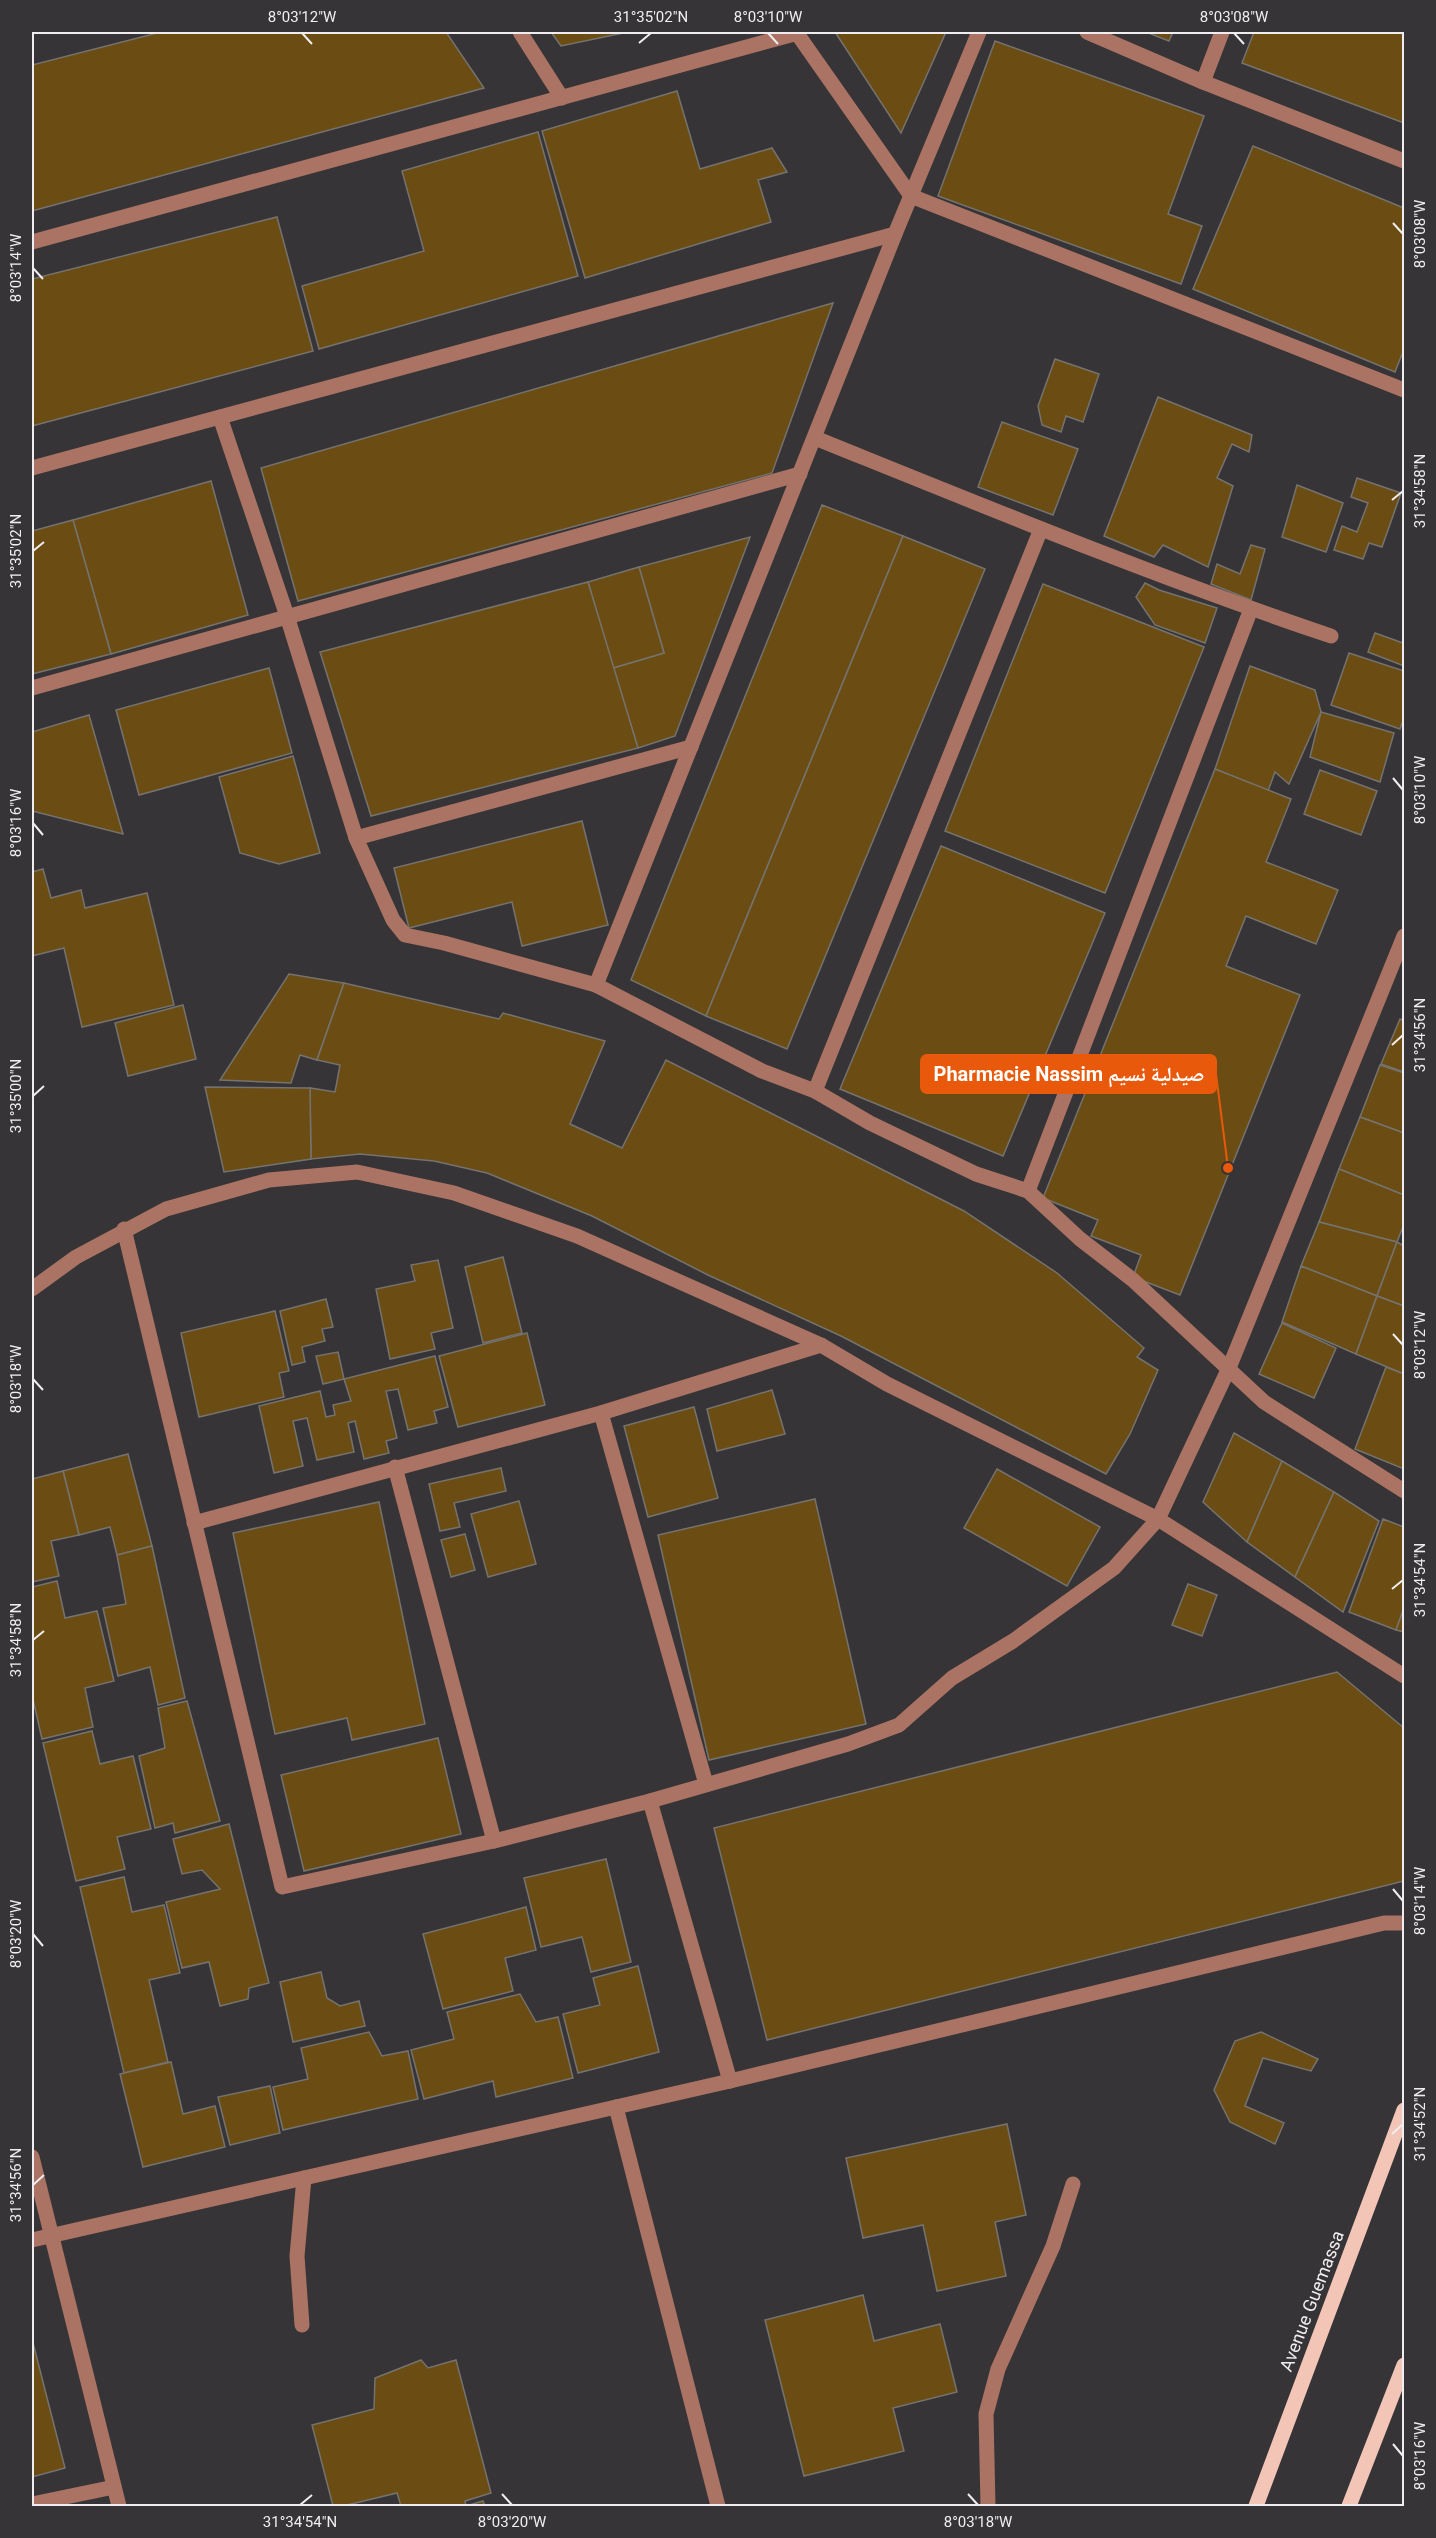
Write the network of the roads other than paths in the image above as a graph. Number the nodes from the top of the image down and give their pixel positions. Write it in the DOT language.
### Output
graph roads {
  1 [pos="520,32"];
  2 [pos="797,32"];
  3 [pos="979,32"];
  4 [pos="1087,32"];
  5 [pos="1222,32"];
  6 [pos="1203,82"];
  7 [pos="562,98"];
  8 [pos="1404,161"];
  9 [pos="911,196"];
  10 [pos="895,234"];
  11 [pos="32,242"];
  12 [pos="1404,390"];
  13 [pos="220,417"];
  14 [pos="814,438"];
  15 [pos="32,468"];
  16 [pos="800,474"];
  17 [pos="1041,529"];
  18 [pos="1251,609"];
  19 [pos="287,616"];
  20 [pos="1331,636"];
  21 [pos="32,688"];
  22 [pos="691,747"];
  23 [pos="356,838"];
  24 [pos="1404,936"];
  25 [pos="596,985"];
  26 [pos="815,1091"];
  27 [pos="1028,1191"];
  28 [pos="124,1229"];
  29 [pos="32,1289"];
  30 [pos="821,1345"];
  31 [pos="1229,1368"];
  32 [pos="601,1413"];
  33 [pos="395,1467"];
  34 [pos="1404,1491"];
  35 [pos="1158,1519"];
  36 [pos="194,1523"];
  37 [pos="1404,1676"];
  38 [pos="706,1784"];
  39 [pos="650,1801"];
  40 [pos="494,1841"];
  41 [pos="1404,1923"];
  42 [pos="730,2081"];
  43 [pos="616,2107"];
  44 [pos="1404,2110"];
  45 [pos="32,2157"];
  46 [pos="304,2178"];
  47 [pos="1073,2184"];
  48 [pos="50,2235"];
  49 [pos="32,2240"];
  50 [pos="302,2325"];
  51 [pos="1404,2365"];
  52 [pos="114,2487"];
  53 [pos="32,2504"];
  54 [pos="118,2506"];
  55 [pos="718,2506"];
  56 [pos="988,2506"];
  57 [pos="1256,2506"];
  58 [pos="1349,2506"];
  1 -- 7 [label="street"];
  2 -- 7 [label="street"];
  2 -- 9 [label="street"];
  3 -- 9 [label="street"];
  4 -- 6 [label="street"];
  5 -- 6 [label="street"];
  6 -- 8 [label="street"];
  7 -- 11 [label="street"];
  9 -- 10 [label="street"];
  9 -- 12 [label="street"];
  10 -- 13 [label="street"];
  10 -- 14 [label="street"];
  13 -- 15 [label="street"];
  13 -- 19 [label="street"];
  14 -- 16 [label="street"];
  14 -- 17 [label="street"];
  16 -- 19 [label="street"];
  16 -- 22 [label="street"];
  17 -- 18 [label="street"];
  17 -- 26 [label="street"];
  18 -- 20 [label="street"];
  18 -- 27 [label="street"];
  19 -- 21 [label="street"];
  19 -- 23 [label="street"];
  22 -- 23 [label="street"];
  22 -- 25 [label="street"];
  23 -- 25 [label="street"];
  24 -- 31 [label="street"];
  25 -- 26 [label="street"];
  26 -- 27 [label="street"];
  27 -- 31 [label="street"];
  28 -- 29 [label="street"];
  28 -- 30 [label="street"];
  28 -- 36 [label="street"];
  30 -- 32 [label="street"];
  30 -- 35 [label="street"];
  31 -- 34 [label="street"];
  31 -- 35 [label="street"];
  32 -- 33 [label="street"];
  32 -- 38 [label="street"];
  33 -- 36 [label="street"];
  33 -- 40 [label="street"];
  35 -- 37 [label="street"];
  35 -- 38 [label="street"];
  36 -- 40 [label="street"];
  38 -- 39 [label="street"];
  39 -- 40 [label="street"];
  39 -- 42 [label="street"];
  41 -- 42 [label="street"];
  42 -- 43 [label="street"];
  43 -- 46 [label="street"];
  43 -- 55 [label="street"];
  44 -- 57 [label="main road, Avenue Guemassa"];
  45 -- 48 [label="street"];
  46 -- 48 [label="street"];
  46 -- 50 [label="street"];
  47 -- 56 [label="street"];
  48 -- 49 [label="street"];
  48 -- 52 [label="street"];
  51 -- 58 [label="main road"];
  52 -- 53 [label="street"];
  52 -- 54 [label="street"];
}
